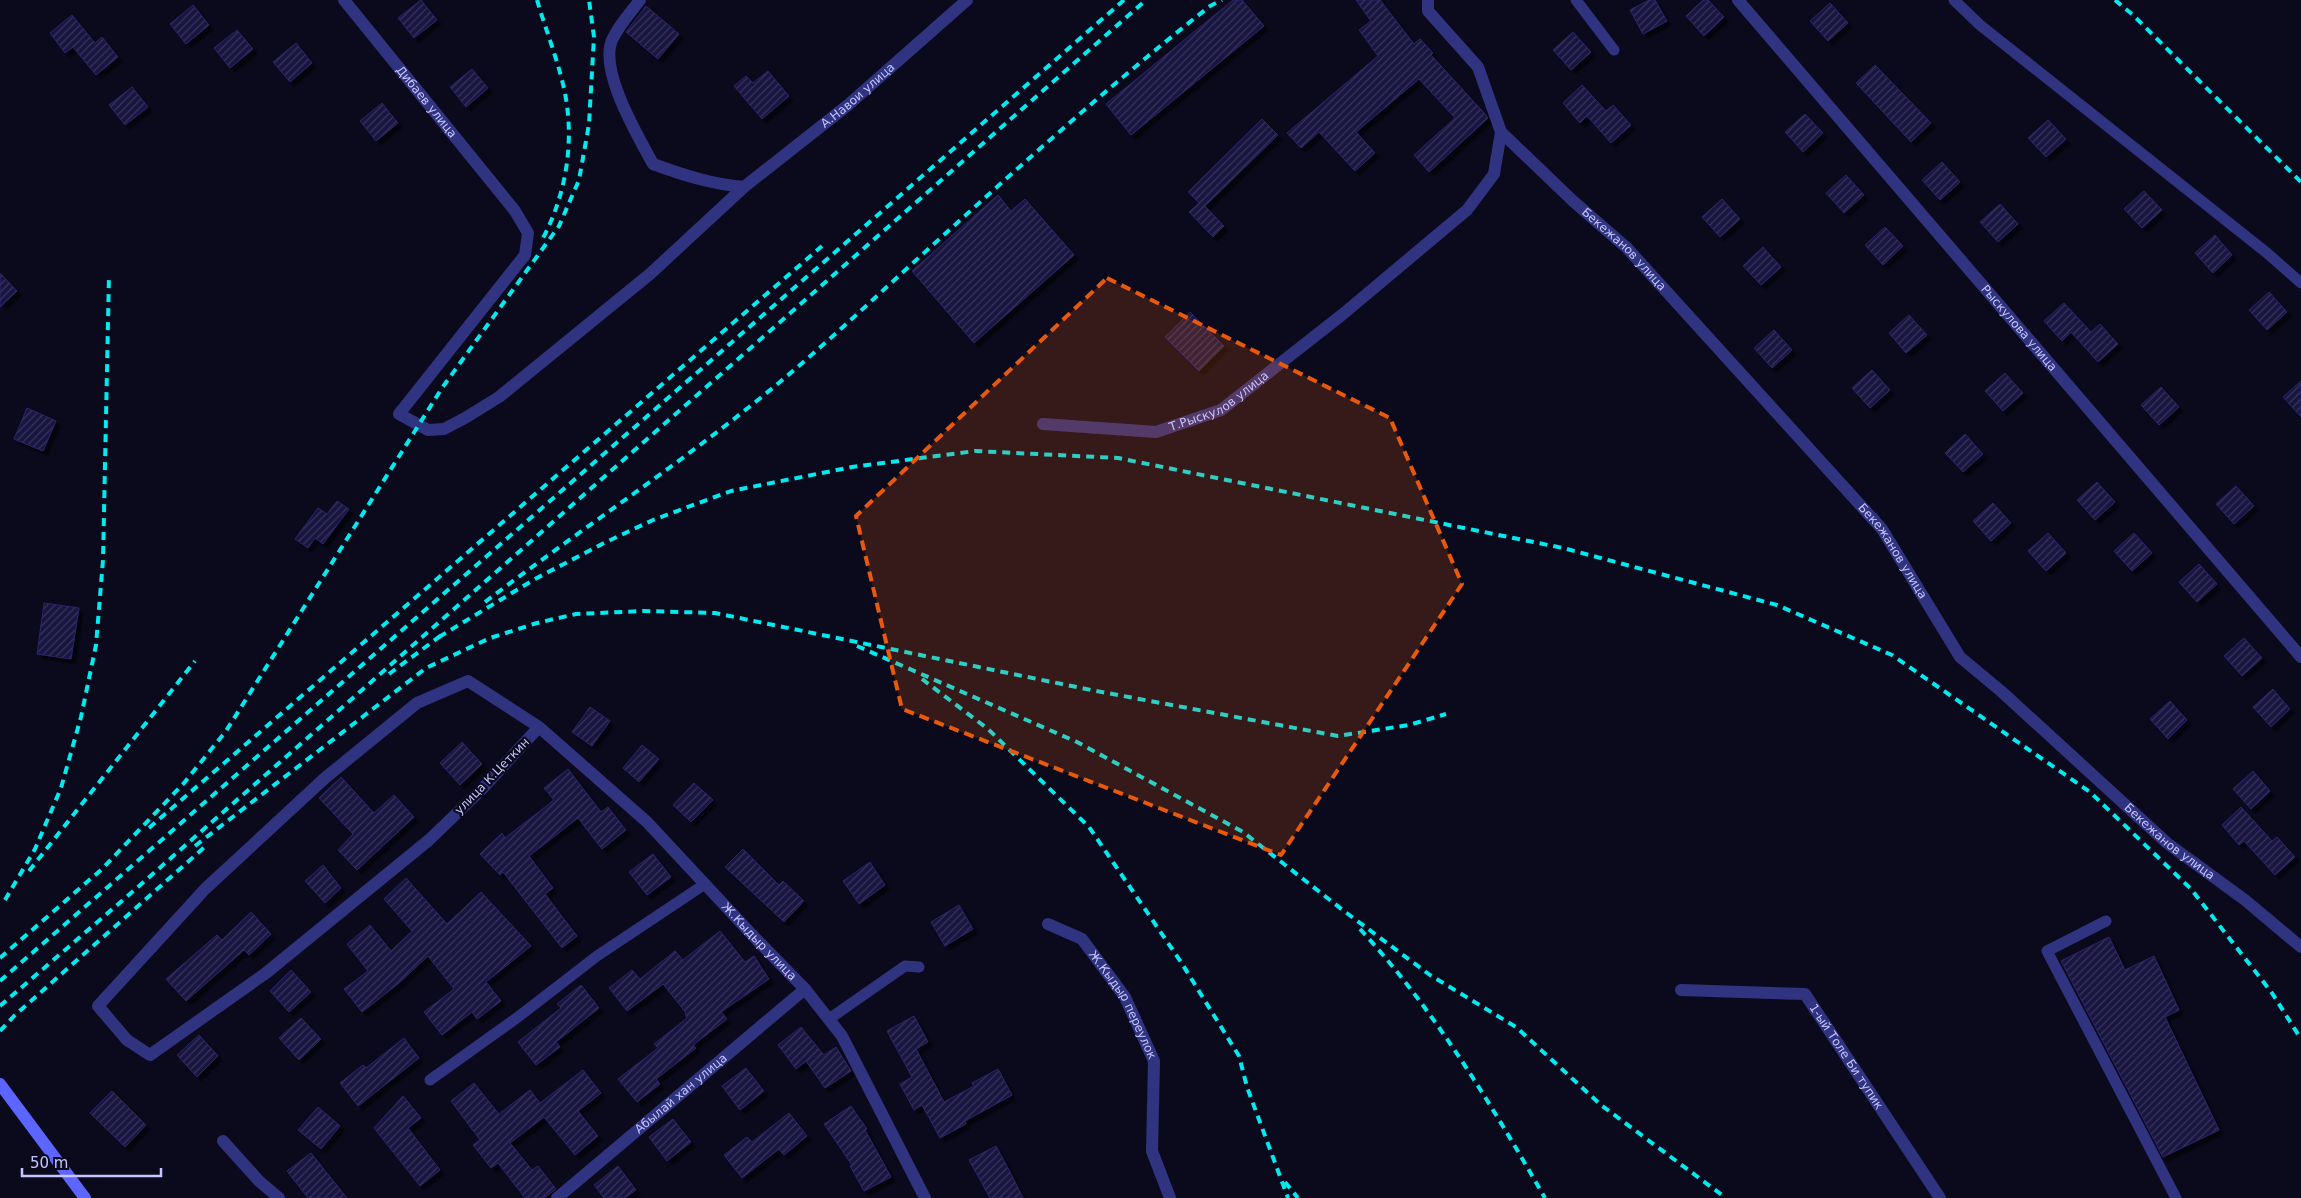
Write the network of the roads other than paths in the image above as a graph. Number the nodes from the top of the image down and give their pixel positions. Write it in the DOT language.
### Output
graph roads {
  1 [pos="344,0"];
  2 [pos="640,0"];
  3 [pos="967,0"];
  4 [pos="1428,0"];
  5 [pos="1576,0"];
  6 [pos="1738,0"];
  7 [pos="1954,0"];
  8 [pos="1614,50"];
  9 [pos="1501,132"];
  10 [pos="744,187"];
  11 [pos="2301,283"];
  12 [pos="1343,314"];
  13 [pos="1043,424"];
  14 [pos="2301,657"];
  15 [pos="539,727"];
  16 [pos="705,884"];
  17 [pos="2106,920"];
  18 [pos="1048,924"];
  19 [pos="2301,946"];
  20 [pos="919,967"];
  21 [pos="805,989"];
  22 [pos="1681,990"];
  23 [pos="829,1019"];
  24 [pos="430,1080"];
  25 [pos="0,1084"];
  26 [pos="224,1141"];
  27 [pos="85,1198"];
  28 [pos="278,1198"];
  29 [pos="557,1198"];
  30 [pos="925,1198"];
  31 [pos="1170,1198"];
  32 [pos="1940,1198"];
  33 [pos="2176,1198"];
  1 -- 10 [label="street, Дибаев улица"];
  2 -- 10 [label="street"];
  3 -- 10 [label="street, А.Навои улица"];
  4 -- 9 [label="street, Бекежанов улица"];
  5 -- 8 [label="lane"];
  6 -- 14 [label="street, Рыскулова улица"];
  7 -- 11 [label="lane"];
  9 -- 12 [label="street, Бекежанов улица"];
  9 -- 19 [label="street, Бекежанов улица"];
  12 -- 13 [label="street, Т.Рыскулов улица"];
  15 -- 15 [label="street, улица К.Цеткин"];
  15 -- 16 [label="street, Ж.Кыдыр улица"];
  16 -- 21 [label="street, Ж.Кыдыр улица"];
  16 -- 24 [label="lane"];
  17 -- 33 [label="lane"];
  18 -- 31 [label="street, Ж.Кыдыр переулок"];
  20 -- 23 [label="lane"];
  21 -- 23 [label="street, Ж.Кыдыр улица"];
  21 -- 29 [label="street, Абылай хан улица"];
  22 -- 32 [label="street, 1-ый Толе Би тупик"];
  23 -- 30 [label="street, Ж.Кыдыр улица"];
  25 -- 27 [label="main road"];
  26 -- 28 [label="street"];
}
